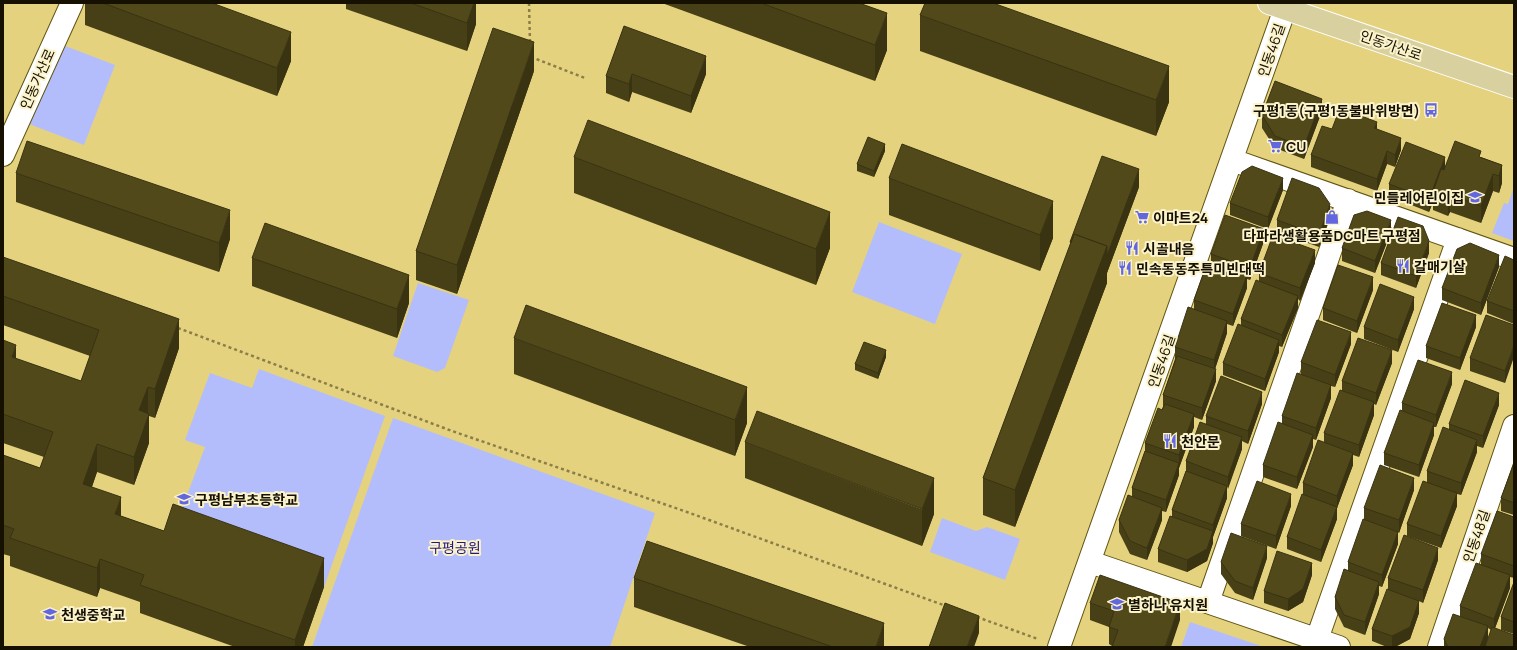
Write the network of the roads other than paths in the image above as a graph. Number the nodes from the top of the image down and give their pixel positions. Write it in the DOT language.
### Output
graph roads {
  1 [pos="72,3"];
  2 [pos="1281,5"];
  3 [pos="1514,87"];
  4 [pos="3,155"];
  5 [pos="1232,160"];
  6 [pos="1348,200"];
  7 [pos="1458,239"];
  8 [pos="1514,259"];
  9 [pos="1514,426"];
  10 [pos="1090,562"];
  11 [pos="1208,602"];
  12 [pos="1317,639"];
  13 [pos="1060,647"];
  14 [pos="1339,647"];
  15 [pos="1439,647"];
  1 -- 4 [label="street, 인동가산로"];
  2 -- 3 [label="main road, 인동가산로"];
  2 -- 5 [label="street, 인동46길"];
  5 -- 6 [label="street"];
  5 -- 10 [label="street, 인동46길"];
  6 -- 7 [label="street"];
  6 -- 11 [label="street"];
  7 -- 8 [label="street"];
  7 -- 12 [label="street"];
  9 -- 15 [label="street, 인동48길"];
  10 -- 11 [label="street"];
  10 -- 13 [label="street, 인동46길"];
  11 -- 12 [label="street"];
  12 -- 14 [label="street"];
}
